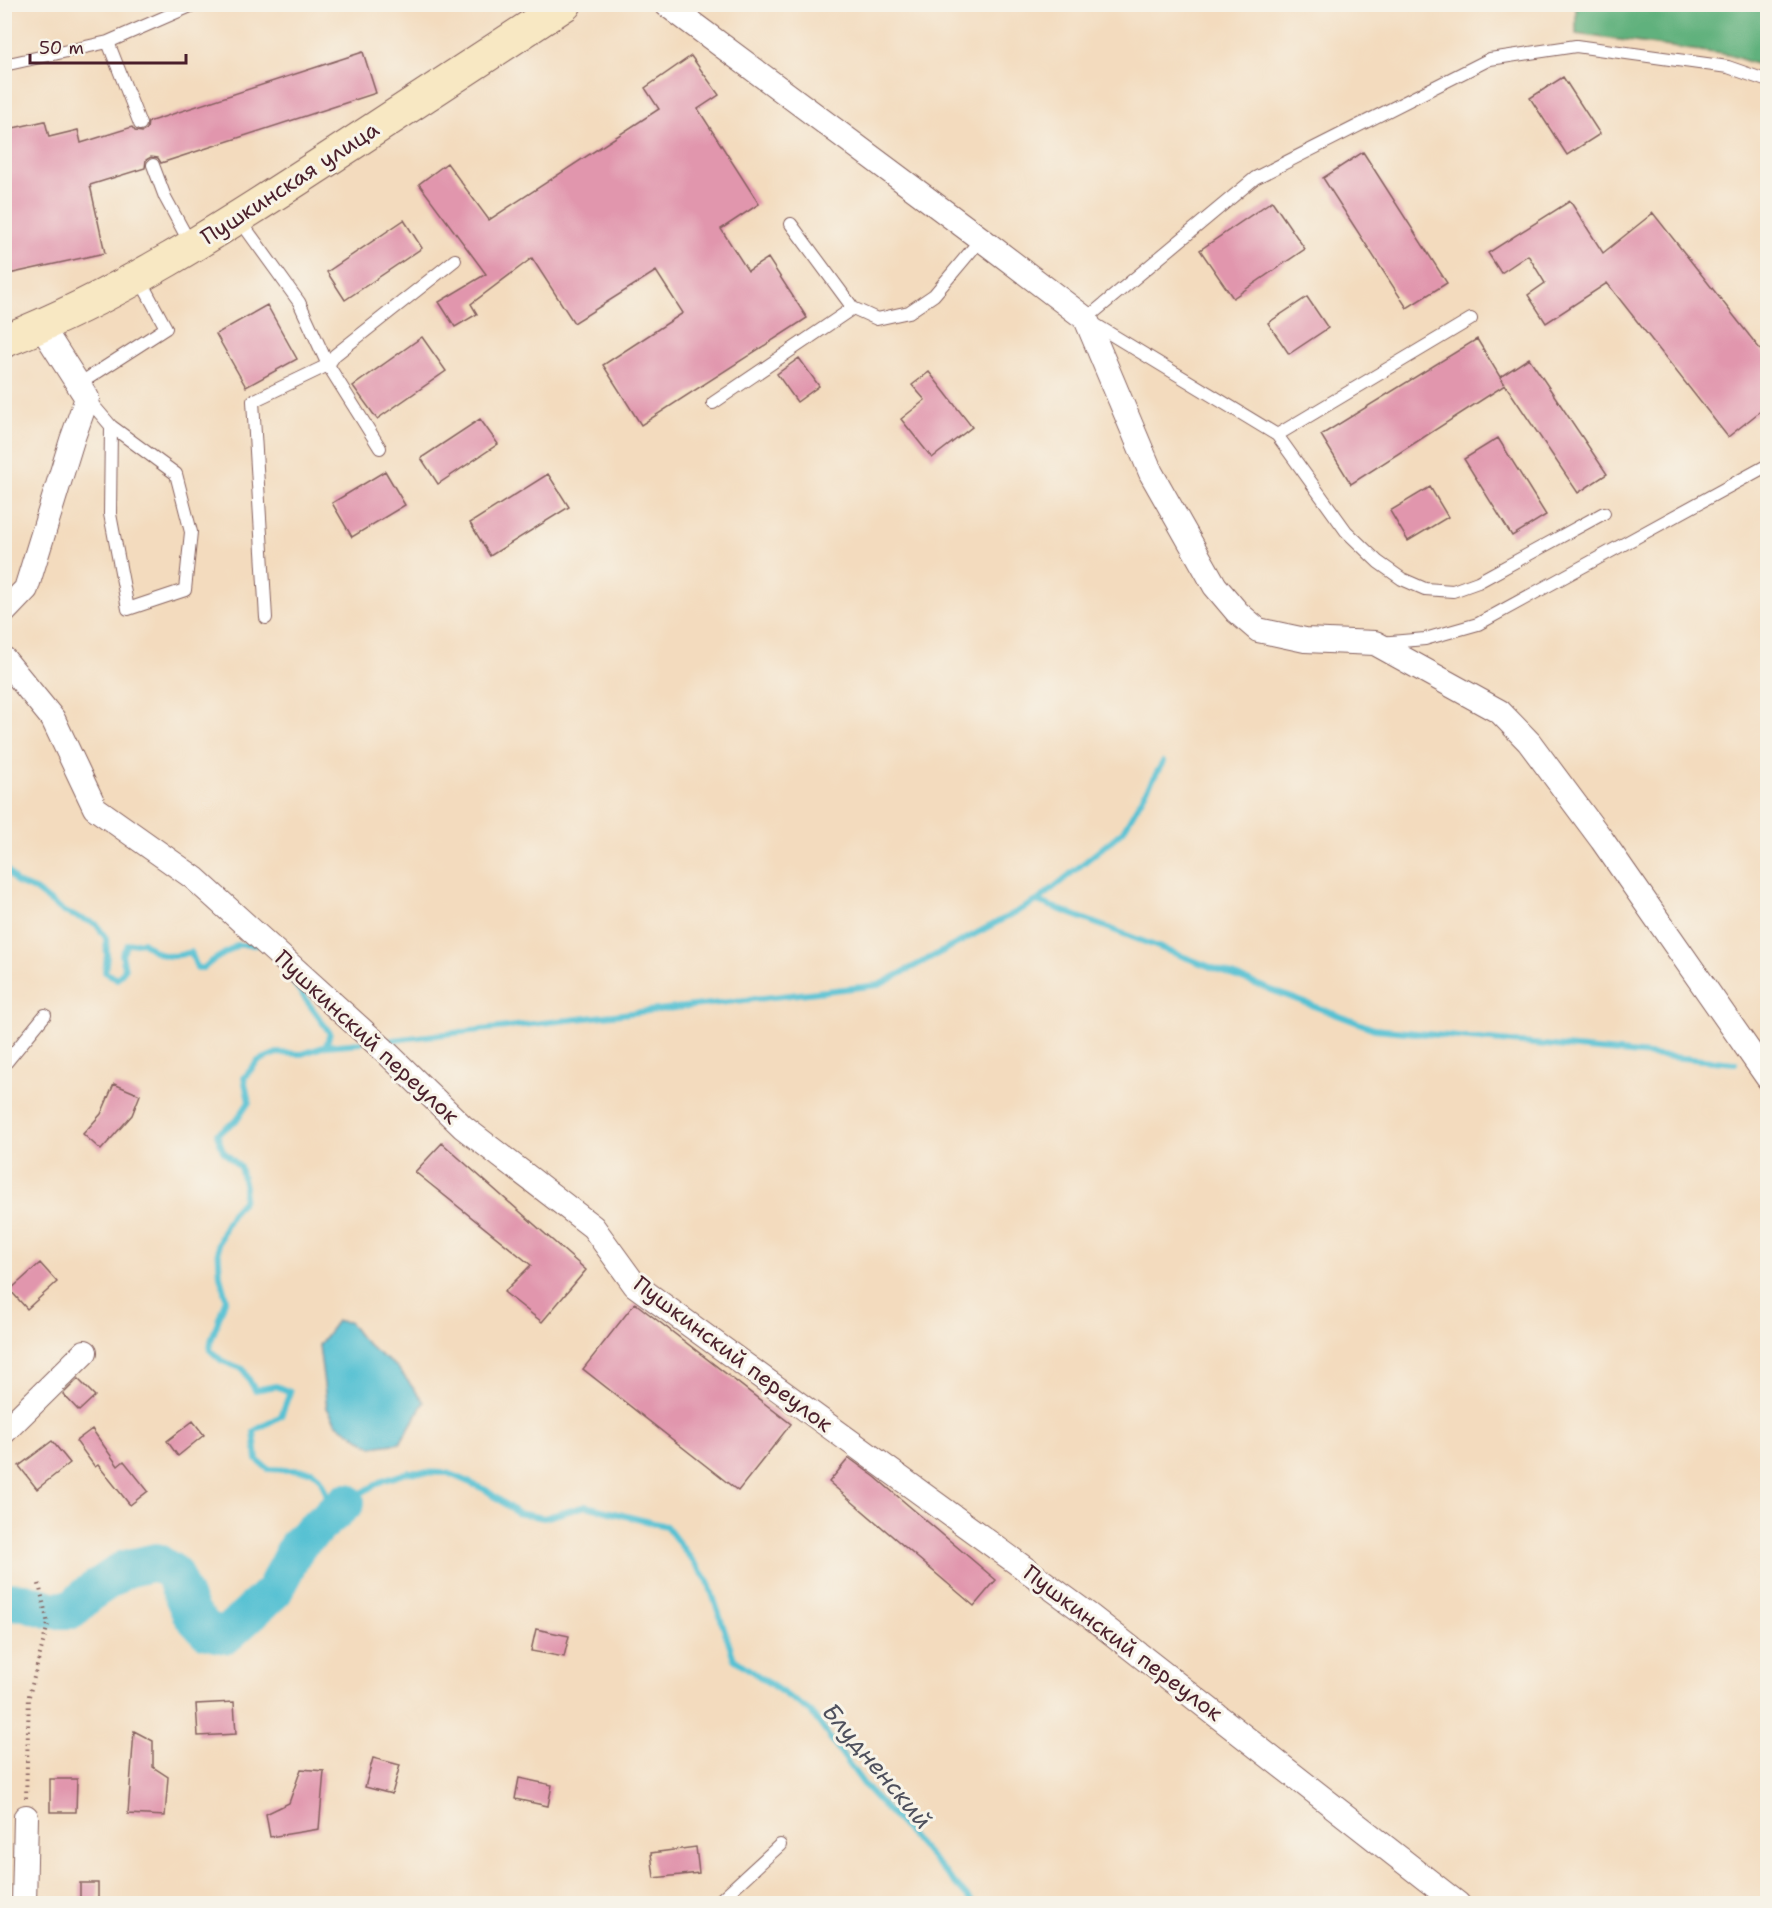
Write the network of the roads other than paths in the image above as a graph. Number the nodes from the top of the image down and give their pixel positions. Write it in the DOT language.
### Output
graph roads {
  1 [pos="195,4"];
  2 [pos="565,4"];
  3 [pos="666,4"];
  4 [pos="108,42"];
  5 [pos="4,65"];
  6 [pos="1767,81"];
  7 [pos="140,124"];
  8 [pos="153,165"];
  9 [pos="238,218"];
  10 [pos="791,224"];
  11 [pos="981,239"];
  12 [pos="192,246"];
  13 [pos="455,260"];
  14 [pos="139,277"];
  15 [pos="853,308"];
  16 [pos="1086,319"];
  17 [pos="1472,319"];
  18 [pos="41,326"];
  19 [pos="4,341"];
  20 [pos="328,365"];
  21 [pos="83,391"];
  22 [pos="713,403"];
  23 [pos="111,426"];
  24 [pos="1277,435"];
  25 [pos="380,448"];
  26 [pos="1767,465"];
  27 [pos="1604,513"];
  28 [pos="4,612"];
  29 [pos="266,618"];
  30 [pos="1375,643"];
  31 [pos="4,659"];
  32 [pos="45,1015"];
  33 [pos="4,1065"];
  34 [pos="1767,1078"];
  35 [pos="85,1352"];
  36 [pos="4,1432"];
  37 [pos="26,1817"];
  38 [pos="780,1845"];
  39 [pos="24,1904"];
  40 [pos="716,1904"];
  41 [pos="1458,1904"];
  1 -- 4 [label="lane"];
  2 -- 9 [label="street, Пушкинская улица"];
  3 -- 11 [label="street"];
  4 -- 5 [label="lane"];
  4 -- 7 [label="lane"];
  6 -- 16 [label="lane"];
  8 -- 12 [label="lane"];
  9 -- 12 [label="street, Пушкинская улица"];
  9 -- 20 [label="lane"];
  10 -- 15 [label="lane"];
  11 -- 15 [label="lane"];
  11 -- 16 [label="street"];
  12 -- 14 [label="street, Пушкинская улица"];
  13 -- 20 [label="lane"];
  14 -- 18 [label="street, Пушкинская улица"];
  14 -- 21 [label="lane"];
  15 -- 22 [label="lane"];
  16 -- 24 [label="lane"];
  16 -- 30 [label="street"];
  17 -- 24 [label="lane"];
  18 -- 19 [label="street, Пушкинская улица"];
  18 -- 21 [label="street"];
  20 -- 25 [label="lane"];
  20 -- 29 [label="lane"];
  21 -- 23 [label="lane"];
  21 -- 28 [label="street"];
  23 -- 23 [label="lane"];
  24 -- 27 [label="lane"];
  26 -- 30 [label="lane"];
  30 -- 34 [label="street"];
  31 -- 41 [label="street, Пушкинский переулок"];
  32 -- 33 [label="lane"];
  35 -- 36 [label="street"];
  37 -- 39 [label="street"];
  38 -- 40 [label="lane"];
}
